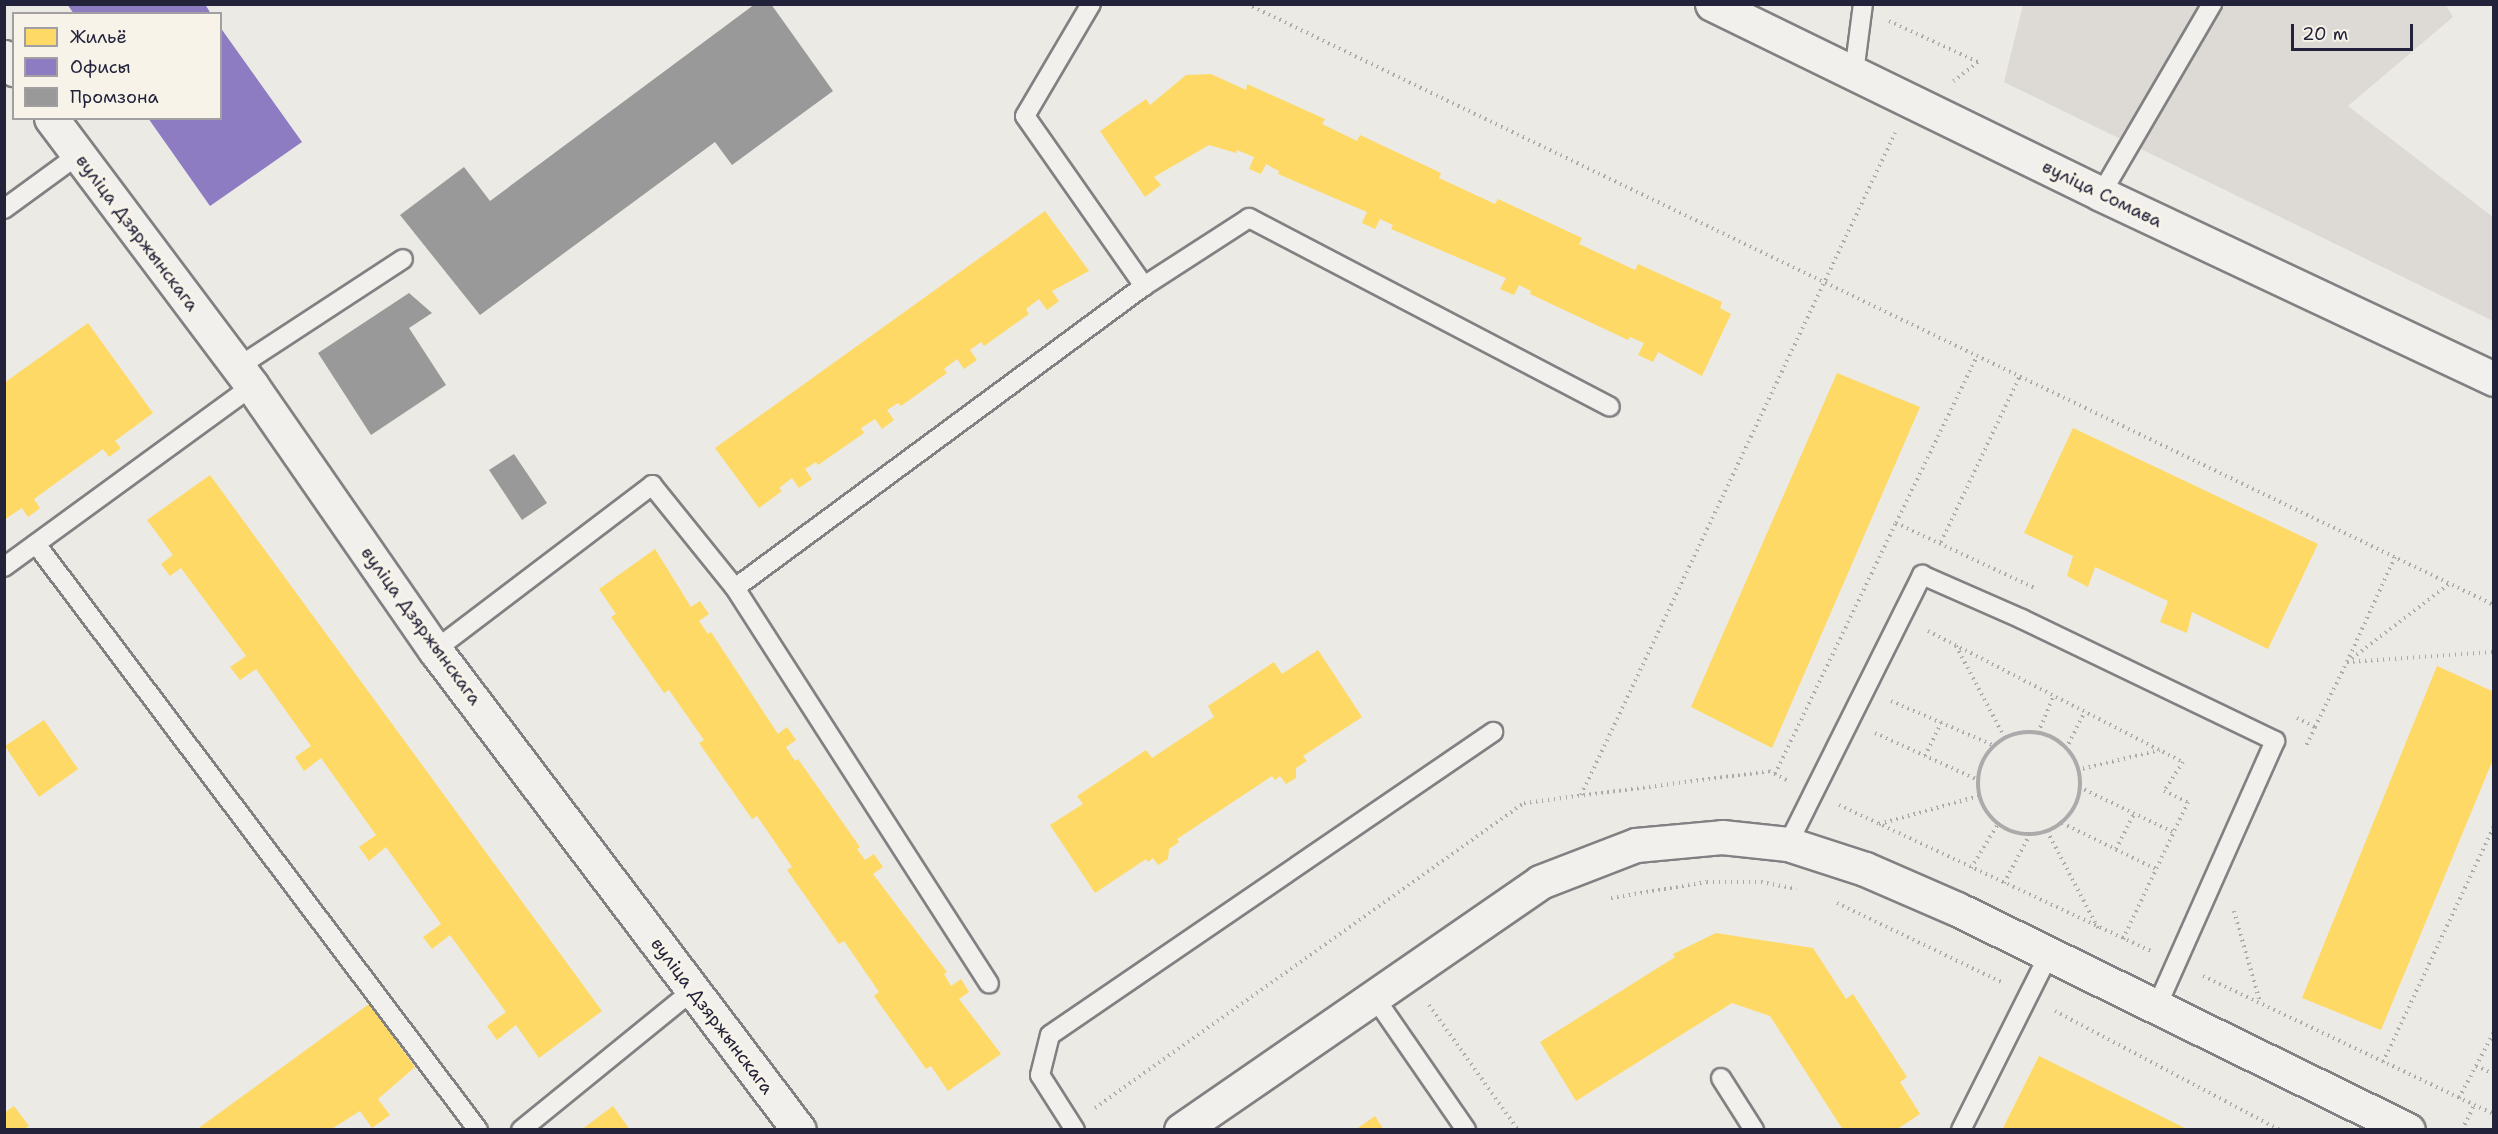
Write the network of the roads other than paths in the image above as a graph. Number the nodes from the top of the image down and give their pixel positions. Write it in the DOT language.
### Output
graph roads {
  1 [pos="1091,4"];
  2 [pos="1712,4"];
  3 [pos="2211,4"];
  4 [pos="1862,7"];
  5 [pos="1854,73"];
  6 [pos="52,120"];
  7 [pos="78,155"];
  8 [pos="2101,194"];
  9 [pos="4,209"];
  10 [pos="403,259"];
  11 [pos="1144,286"];
  12 [pos="245,377"];
  13 [pos="2493,379"];
  14 [pos="1610,407"];
  15 [pos="36,544"];
  16 [pos="4,567"];
  17 [pos="735,588"];
  18 [pos="435,650"];
  19 [pos="1493,732"];
  20 [pos="1788,844"];
  21 [pos="2049,954"];
  22 [pos="989,984"];
  23 [pos="693,990"];
  24 [pos="1372,995"];
  25 [pos="2156,1008"];
  26 [pos="1721,1078"];
  27 [pos="1073,1127"];
  28 [pos="478,1130"];
  29 [pos="521,1130"];
  30 [pos="799,1130"];
  31 [pos="1181,1130"];
  32 [pos="1466,1130"];
  33 [pos="1754,1130"];
  34 [pos="1961,1130"];
  35 [pos="2408,1130"];
  1 -- 11 [label="lane"];
  2 -- 5 [label="street, вуліца Сомава"];
  3 -- 8 [label="lane"];
  4 -- 5 [label="lane"];
  5 -- 8 [label="street, вуліца Сомава"];
  6 -- 7 [label="street, вуліца Дзяржынскага"];
  7 -- 9 [label="lane"];
  7 -- 12 [label="street, вуліца Дзяржынскага"];
  8 -- 13 [label="street, вуліца Сомава"];
  10 -- 12 [label="lane"];
  11 -- 14 [label="lane"];
  11 -- 17 [label="lane"];
  12 -- 15 [label="lane"];
  12 -- 18 [label="street, вуліца Дзяржынскага"];
  15 -- 16 [label="lane"];
  15 -- 28 [label="lane"];
  17 -- 18 [label="lane"];
  17 -- 22 [label="lane"];
  18 -- 23 [label="street, вуліца Дзяржынскага"];
  19 -- 27 [label="lane"];
  20 -- 21 [label="street"];
  20 -- 24 [label="street"];
  20 -- 25 [label="lane"];
  21 -- 25 [label="street"];
  21 -- 34 [label="lane"];
  23 -- 29 [label="lane"];
  23 -- 30 [label="street, вуліца Дзяржынскага"];
  24 -- 31 [label="street"];
  24 -- 32 [label="lane"];
  25 -- 35 [label="street"];
  26 -- 33 [label="lane"];
}
